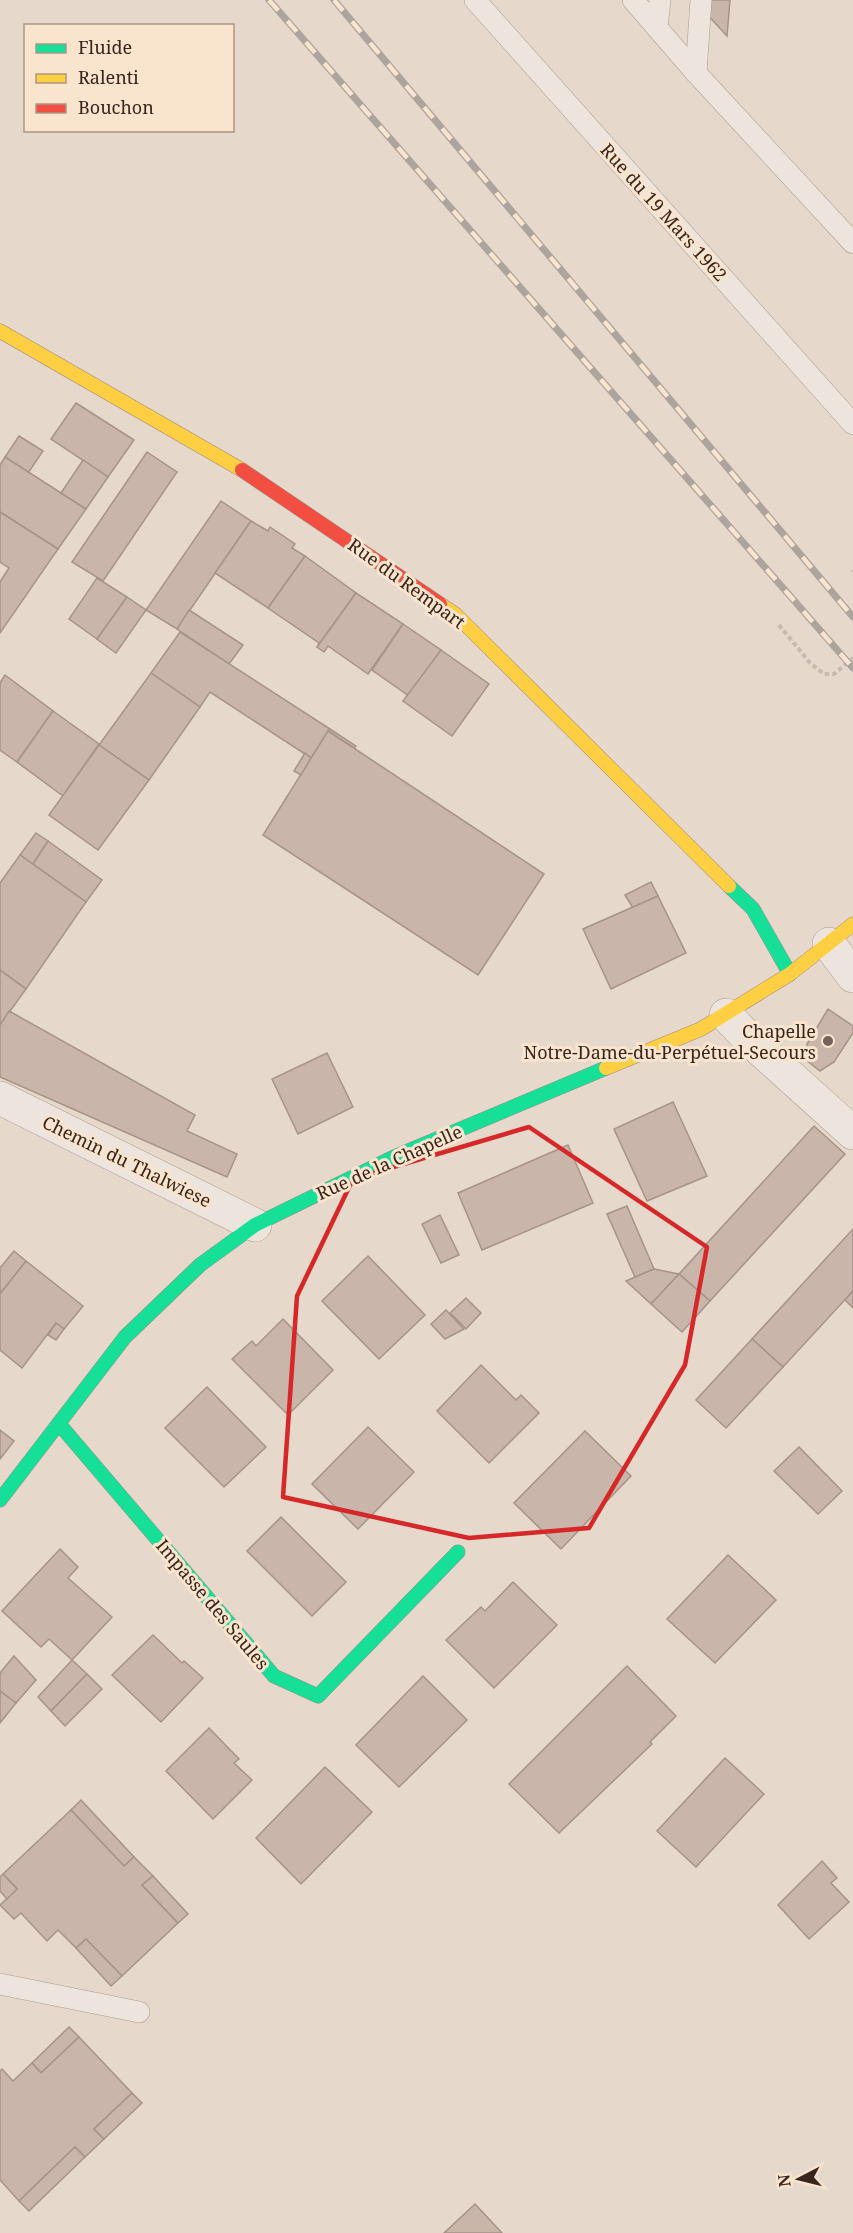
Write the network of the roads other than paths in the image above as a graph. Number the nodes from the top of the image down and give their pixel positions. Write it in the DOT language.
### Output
graph roads {
  1 [pos="475,0"];
  2 [pos="633,0"];
  3 [pos="660,0"];
  4 [pos="701,0"];
  5 [pos="657,27"];
  6 [pos="696,73"];
  7 [pos="853,243"];
  8 [pos="0,332"];
  9 [pos="853,424"];
  10 [pos="853,924"];
  11 [pos="829,944"];
  12 [pos="790,974"];
  13 [pos="853,976"];
  14 [pos="726,1015"];
  15 [pos="0,1098"];
  16 [pos="853,1133"];
  17 [pos="255,1225"];
  18 [pos="60,1425"];
  19 [pos="0,1500"];
  20 [pos="458,1552"];
  21 [pos="0,1984"];
  22 [pos="139,2012"];
  1 -- 9 [label="lane, Rue du 19 Mars 1962"];
  2 -- 5 [label="lane"];
  3 -- 5 [label="lane"];
  4 -- 6 [label="lane"];
  5 -- 6 [label="lane"];
  6 -- 7 [label="lane"];
  8 -- 12 [label="street, Rue du Rempart"];
  10 -- 11 [label="street, Rue de la Chapelle"];
  11 -- 12 [label="street, Rue de la Chapelle"];
  11 -- 13 [label="street"];
  12 -- 14 [label="street, Rue de la Chapelle"];
  14 -- 16 [label="street"];
  14 -- 17 [label="street, Rue de la Chapelle"];
  15 -- 17 [label="street, Chemin du Thalwiese"];
  17 -- 18 [label="street, Rue de la Chapelle"];
  18 -- 19 [label="street, Rue de la Chapelle"];
  18 -- 20 [label="street, Impasse des Saules"];
  21 -- 22 [label="lane"];
}
